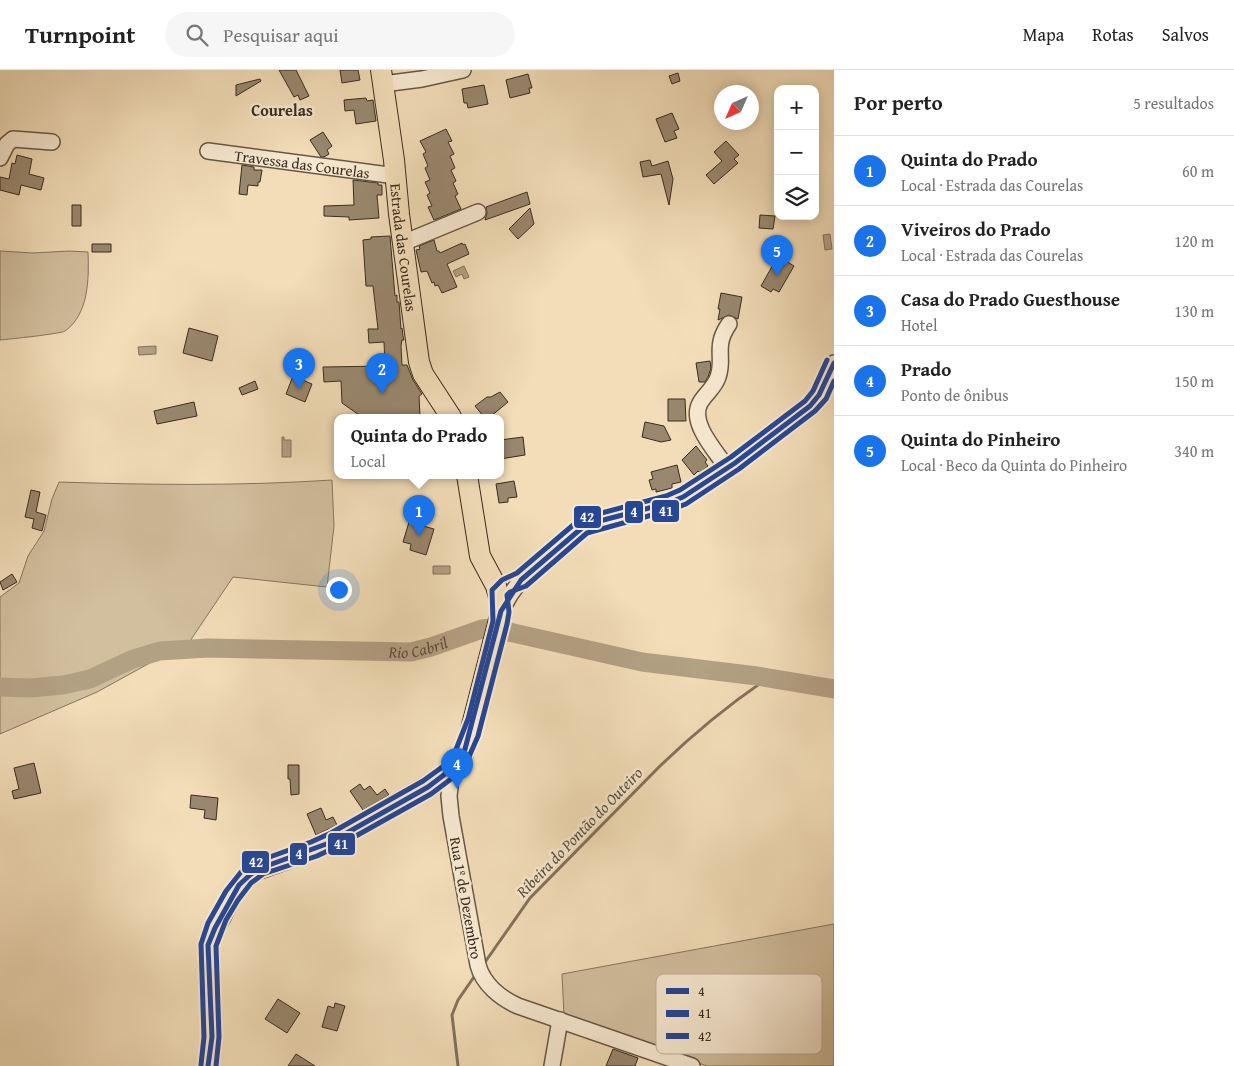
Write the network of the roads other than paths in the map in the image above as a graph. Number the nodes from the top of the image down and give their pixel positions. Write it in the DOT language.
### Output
graph roads {
  1 [pos="463,70"];
  2 [pos="382,77"];
  3 [pos="52,142"];
  4 [pos="208,151"];
  5 [pos="0,158"];
  6 [pos="396,176"];
  7 [pos="478,212"];
  8 [pos="403,243"];
  9 [pos="729,324"];
  10 [pos="834,363"];
  11 [pos="449,414"];
  12 [pos="727,468"];
  13 [pos="468,479"];
  14 [pos="507,596"];
  15 [pos="452,769"];
  16 [pos="560,1020"];
  17 [pos="656,1053"];
  18 [pos="658,1054"];
  19 [pos="208,1066"];
  20 [pos="552,1066"];
  21 [pos="692,1066"];
  1 -- 2 [label="street"];
  2 -- 6 [label="main road, Estrada das Courelas"];
  3 -- 5 [label="street"];
  4 -- 6 [label="street, Travessa das Courelas"];
  6 -- 8 [label="main road, Estrada das Courelas"];
  7 -- 8 [label="street"];
  8 -- 11 [label="main road, Estrada das Courelas"];
  9 -- 12 [label="street"];
  10 -- 12 [label="street"];
  12 -- 14 [label="street"];
  13 -- 14 [label="main road"];
  14 -- 15 [label="main road"];
  15 -- 16 [label="street, Rua 1º de Dezembro"];
  15 -- 19 [label="main road"];
  16 -- 17 [label="street, Rua 1º de Dezembro"];
  16 -- 20 [label="street"];
  18 -- 21 [label="street, Rua 1º de Dezembro"];
}
